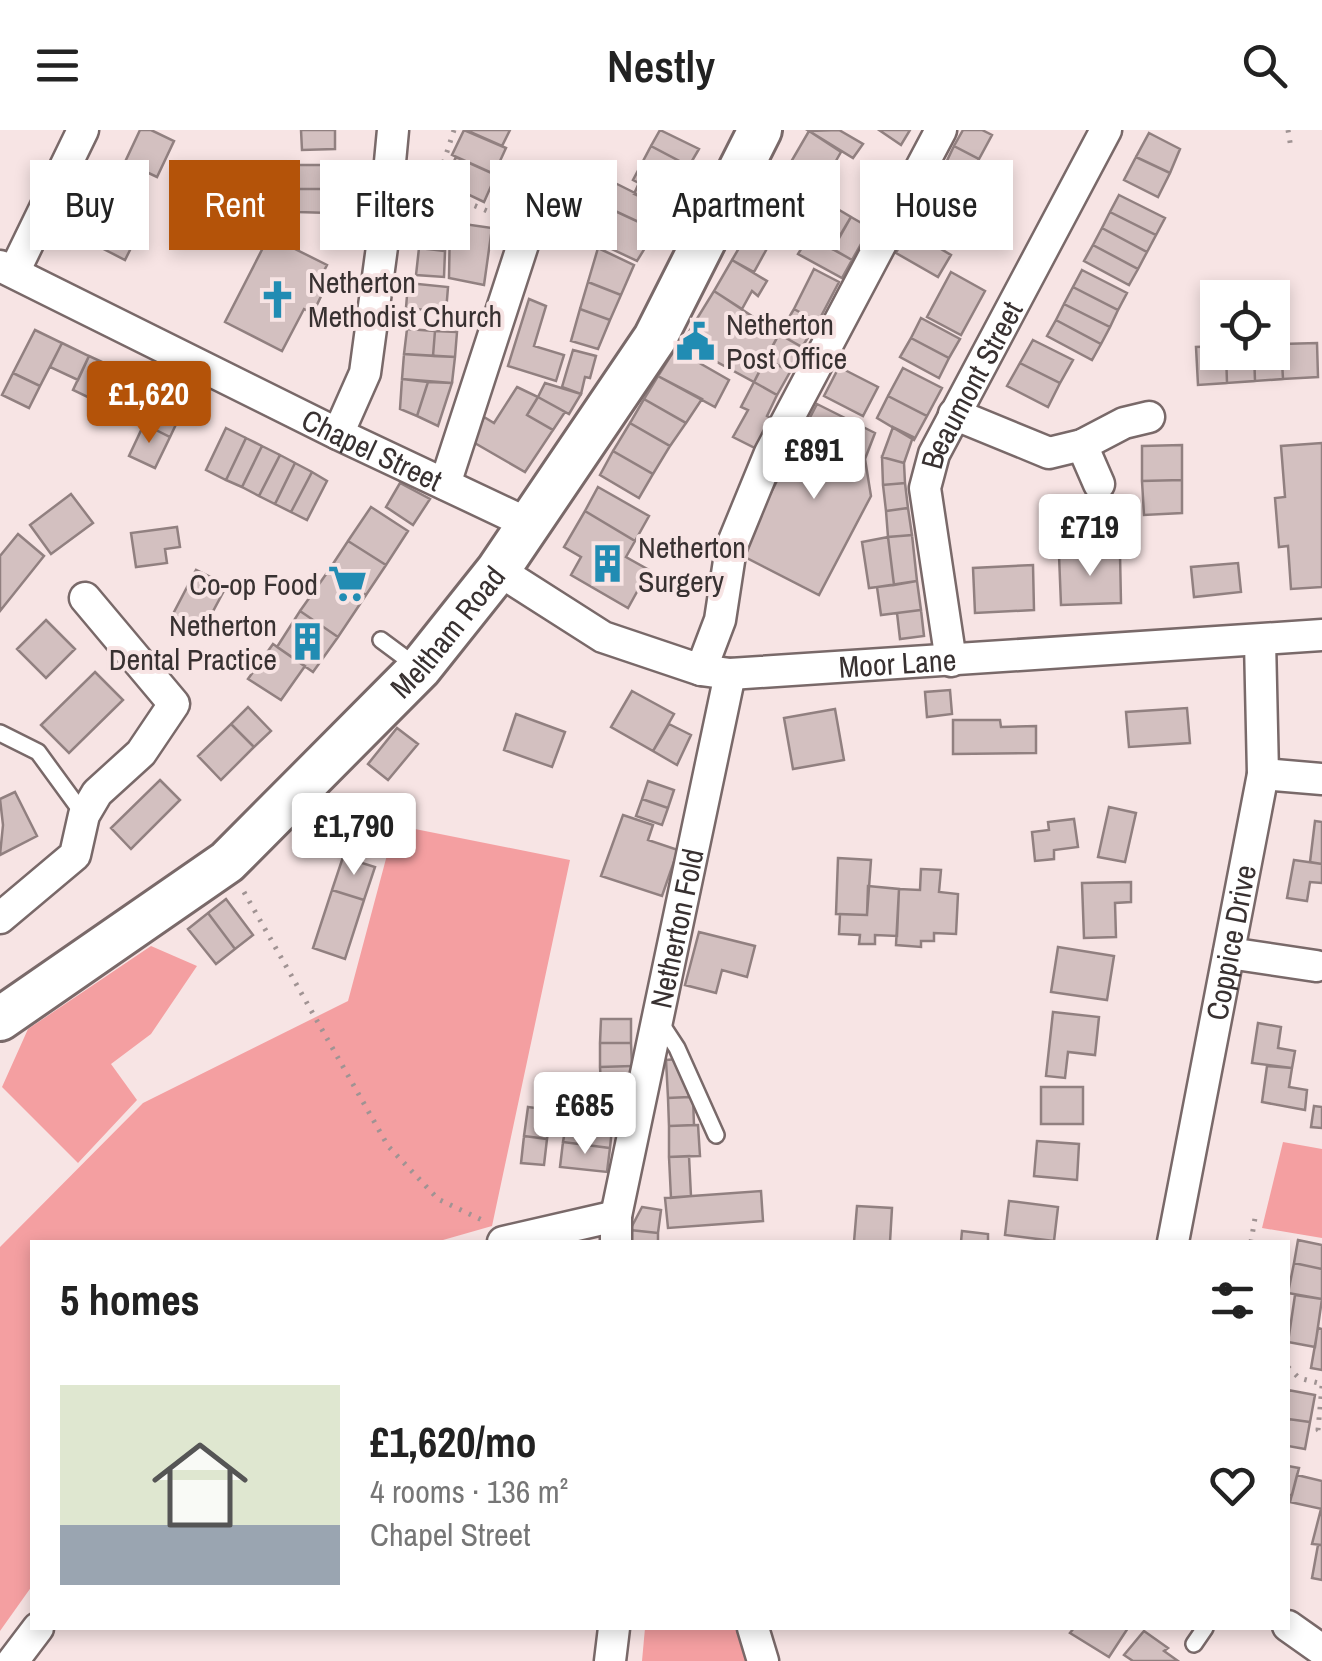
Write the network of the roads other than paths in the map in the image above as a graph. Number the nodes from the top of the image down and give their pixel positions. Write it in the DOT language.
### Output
graph roads {
  1 [pos="82,130"];
  2 [pos="392,130"];
  3 [pos="941,130"];
  4 [pos="1106,130"];
  5 [pos="757,131"];
  6 [pos="521,250"];
  7 [pos="7,269"];
  8 [pos="954,414"];
  9 [pos="1149,417"];
  10 [pos="338,434"];
  11 [pos="1082,445"];
  12 [pos="446,484"];
  13 [pos="1099,484"];
  14 [pos="530,524"];
  15 [pos="498,570"];
  16 [pos="85,598"];
  17 [pos="1322,635"];
  18 [pos="381,640"];
  19 [pos="1260,641"];
  20 [pos="951,661"];
  21 [pos="420,668"];
  22 [pos="716,672"];
  23 [pos="0,733"];
  24 [pos="1263,774"];
  25 [pos="1322,779"];
  26 [pos="84,815"];
  27 [pos="0,918"];
  28 [pos="1228,953"];
  29 [pos="1316,966"];
  30 [pos="656,1016"];
  31 [pos="0,1019"];
  32 [pos="716,1135"];
  33 [pos="616,1229"];
  34 [pos="497,1236"];
  35 [pos="1174,1240"];
  36 [pos="1290,1627"];
  37 [pos="36,1630"];
  38 [pos="614,1630"];
  39 [pos="754,1630"];
  40 [pos="1204,1630"];
  41 [pos="1194,1644"];
  42 [pos="1322,1650"];
  43 [pos="12,1661"];
  44 [pos="610,1661"];
  45 [pos="763,1661"];
  1 -- 7 [label="street"];
  2 -- 10 [label="street"];
  3 -- 22 [label="street, Netherton Fold"];
  4 -- 8 [label="street, Beaumont Street"];
  5 -- 14 [label="main road, Meltham Road"];
  6 -- 12 [label="street"];
  7 -- 10 [label="street, Chapel Street"];
  8 -- 11 [label="street"];
  8 -- 20 [label="street, Beaumont Street"];
  9 -- 11 [label="street"];
  10 -- 12 [label="street, Chapel Street"];
  11 -- 13 [label="street"];
  12 -- 14 [label="street, Chapel Street"];
  14 -- 15 [label="main road, Meltham Road"];
  15 -- 21 [label="main road, Meltham Road"];
  15 -- 22 [label="street, Moor Lane"];
  16 -- 26 [label="street"];
  17 -- 19 [label="street, Moor Lane"];
  18 -- 21 [label="lane"];
  19 -- 20 [label="street, Moor Lane"];
  19 -- 24 [label="street, Coppice Drive"];
  20 -- 22 [label="street, Moor Lane"];
  21 -- 31 [label="main road, Meltham Road"];
  22 -- 30 [label="street, Netherton Fold"];
  23 -- 26 [label="lane"];
  24 -- 25 [label="street"];
  24 -- 28 [label="street, Coppice Drive"];
  26 -- 27 [label="street"];
  28 -- 29 [label="street"];
  28 -- 35 [label="street, Coppice Drive"];
  30 -- 32 [label="lane"];
  30 -- 33 [label="street, Netherton Fold"];
  33 -- 34 [label="street"];
  36 -- 42 [label="street"];
  37 -- 43 [label="street"];
  38 -- 44 [label="street"];
  39 -- 45 [label="street"];
  40 -- 41 [label="lane"];
}
